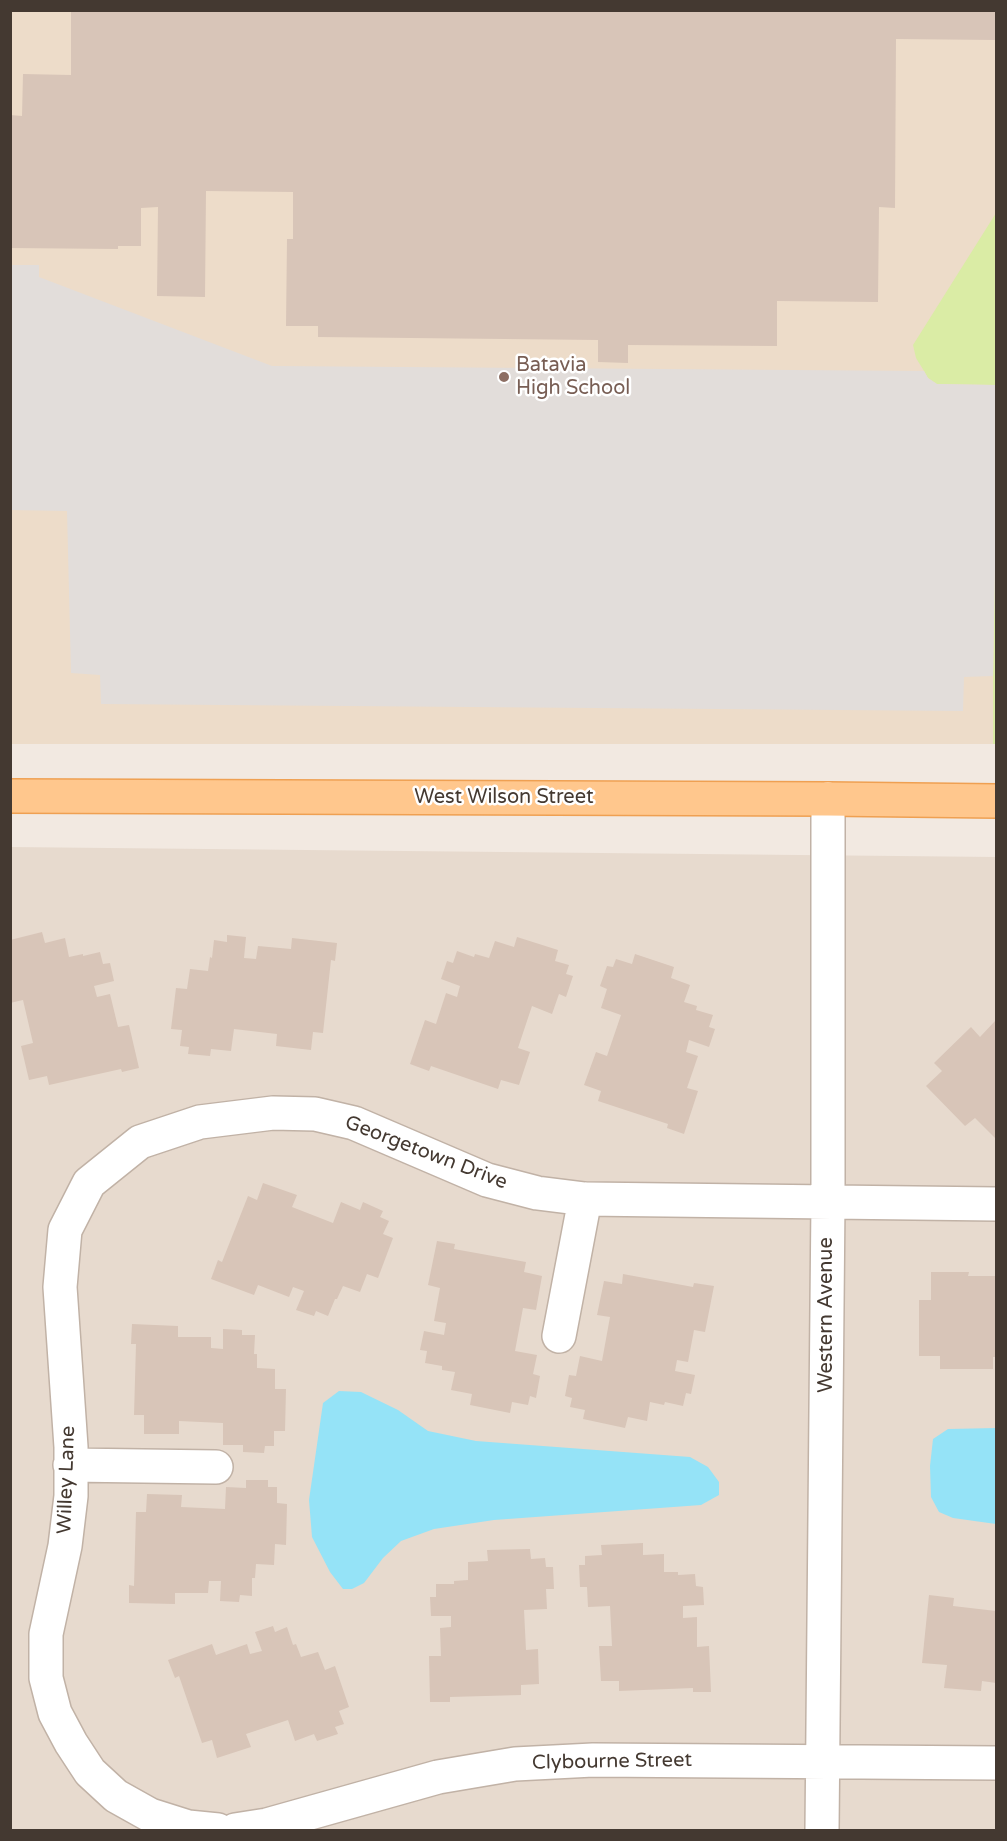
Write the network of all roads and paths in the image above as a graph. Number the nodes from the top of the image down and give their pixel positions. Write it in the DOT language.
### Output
graph roads {
  1 [pos="10,796"];
  2 [pos="828,799"];
  3 [pos="996,801"];
  4 [pos="89,1183"];
  5 [pos="585,1199"];
  6 [pos="828,1201"];
  7 [pos="996,1204"];
  8 [pos="559,1336"];
  9 [pos="70,1465"];
  10 [pos="216,1467"];
  11 [pos="823,1761"];
  12 [pos="996,1762"];
  13 [pos="218,1830"];
  14 [pos="235,1830"];
  15 [pos="822,1830"];
  1 -- 2 [label="main road, West Wilson Street"];
  2 -- 3 [label="main road, West Wilson Street"];
  2 -- 6 [label="street, Western Avenue"];
  4 -- 5 [label="street, Georgetown Drive"];
  4 -- 9 [label="street, Willey Lane"];
  5 -- 6 [label="street, Georgetown Drive"];
  5 -- 8 [label="street"];
  6 -- 7 [label="street, Georgetown Drive"];
  6 -- 11 [label="street, Western Avenue"];
  9 -- 10 [label="street"];
  9 -- 13 [label="street, Willey Lane"];
  11 -- 12 [label="street, Clybourne Street"];
  11 -- 14 [label="street, Clybourne Street"];
  11 -- 15 [label="street, Western Avenue"];
}
